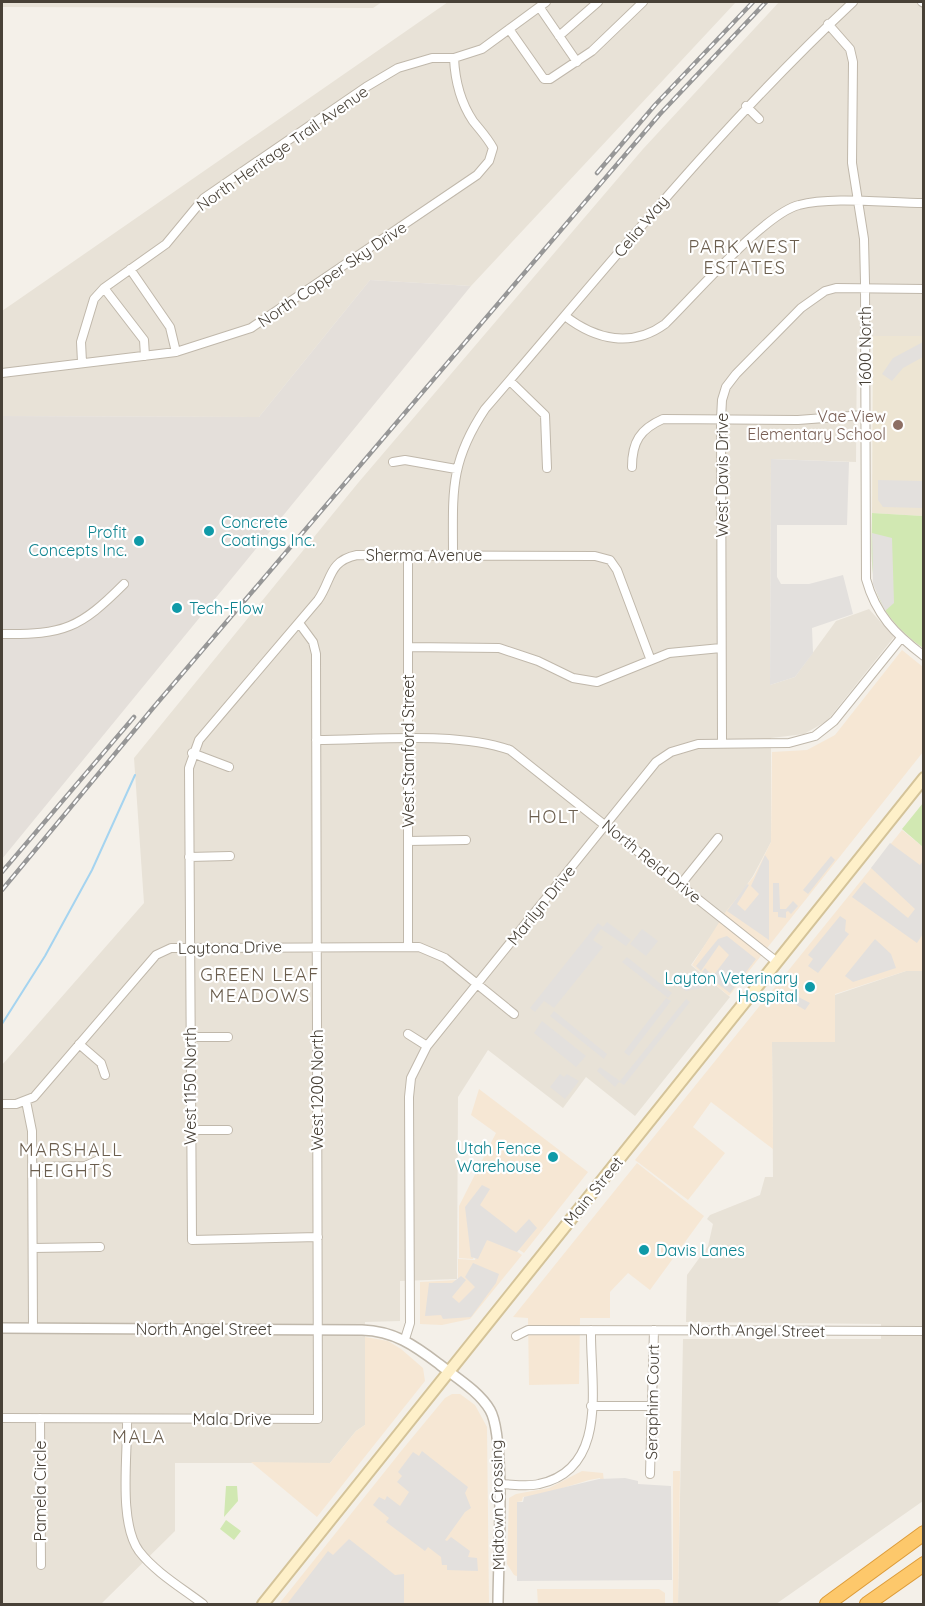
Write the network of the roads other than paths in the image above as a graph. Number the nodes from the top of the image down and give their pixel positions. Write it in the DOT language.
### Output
graph roads {
  1 [pos="546,2"];
  2 [pos="598,2"];
  3 [pos="643,2"];
  4 [pos="853,2"];
  5 [pos="540,8"];
  6 [pos="828,24"];
  7 [pos="509,29"];
  8 [pos="560,36"];
  9 [pos="454,58"];
  10 [pos="577,62"];
  11 [pos="746,106"];
  12 [pos="759,119"];
  13 [pos="858,202"];
  14 [pos="924,203"];
  15 [pos="130,269"];
  16 [pos="104,288"];
  17 [pos="865,289"];
  18 [pos="924,289"];
  19 [pos="565,316"];
  20 [pos="176,352"];
  21 [pos="145,356"];
  22 [pos="82,362"];
  23 [pos="2,373"];
  24 [pos="510,381"];
  25 [pos="864,415"];
  26 [pos="721,419"];
  27 [pos="393,462"];
  28 [pos="632,467"];
  29 [pos="547,468"];
  30 [pos="456,469"];
  31 [pos="453,555"];
  32 [pos="408,556"];
  33 [pos="124,584"];
  34 [pos="299,623"];
  35 [pos="2,634"];
  36 [pos="901,638"];
  37 [pos="408,647"];
  38 [pos="721,648"];
  39 [pos="924,656"];
  40 [pos="650,658"];
  41 [pos="316,740"];
  42 [pos="408,740"];
  43 [pos="722,743"];
  44 [pos="192,753"];
  45 [pos="229,766"];
  46 [pos="924,778"];
  47 [pos="606,824"];
  48 [pos="718,838"];
  49 [pos="466,840"];
  50 [pos="408,841"];
  51 [pos="230,856"];
  52 [pos="189,857"];
  53 [pos="681,884"];
  54 [pos="190,946"];
  55 [pos="317,947"];
  56 [pos="408,947"];
  57 [pos="777,962"];
  58 [pos="478,984"];
  59 [pos="514,1014"];
  60 [pos="408,1034"];
  61 [pos="190,1037"];
  62 [pos="228,1037"];
  63 [pos="79,1044"];
  64 [pos="427,1046"];
  65 [pos="105,1075"];
  66 [pos="26,1101"];
  67 [pos="2,1104"];
  68 [pos="191,1130"];
  69 [pos="228,1130"];
  70 [pos="99,1160"];
  71 [pos="33,1167"];
  72 [pos="318,1237"];
  73 [pos="100,1247"];
  74 [pos="33,1248"];
  75 [pos="33,1328"];
  76 [pos="2,1329"];
  77 [pos="318,1330"];
  78 [pos="591,1330"];
  79 [pos="654,1330"];
  80 [pos="924,1331"];
  81 [pos="516,1336"];
  82 [pos="405,1339"];
  83 [pos="449,1372"];
  84 [pos="591,1406"];
  85 [pos="651,1406"];
  86 [pos="2,1418"];
  87 [pos="40,1418"];
  88 [pos="127,1419"];
  89 [pos="318,1419"];
  90 [pos="650,1474"];
  91 [pos="498,1484"];
  92 [pos="924,1533"];
  93 [pos="41,1564"];
  94 [pos="924,1564"];
  95 [pos="203,1605"];
  96 [pos="263,1605"];
  97 [pos="498,1605"];
  98 [pos="826,1605"];
  99 [pos="867,1605"];
  1 -- 5 [label="street, North Heritage Trail Avenue"];
  2 -- 8 [label="street"];
  3 -- 10 [label="street"];
  4 -- 6 [label="street, Celia Way"];
  5 -- 7 [label="street, North Heritage Trail Avenue"];
  5 -- 8 [label="street"];
  6 -- 11 [label="street, Celia Way"];
  6 -- 13 [label="street, 1600 North"];
  7 -- 9 [label="street, North Heritage Trail Avenue"];
  7 -- 10 [label="street"];
  8 -- 10 [label="street"];
  9 -- 15 [label="street, North Heritage Trail Avenue"];
  9 -- 20 [label="street, North Copper Sky Drive"];
  11 -- 12 [label="street"];
  11 -- 19 [label="street, Celia Way"];
  13 -- 14 [label="street"];
  13 -- 17 [label="street, 1600 North"];
  13 -- 19 [label="street"];
  15 -- 16 [label="street, North Heritage Trail Avenue"];
  15 -- 20 [label="street"];
  16 -- 21 [label="street"];
  16 -- 22 [label="street, North Heritage Trail Avenue"];
  17 -- 18 [label="street, West Davis Drive"];
  17 -- 25 [label="street, 1600 North"];
  17 -- 26 [label="street, West Davis Drive"];
  19 -- 24 [label="street, Celia Way"];
  20 -- 21 [label="street, North Copper Sky Drive"];
  21 -- 22 [label="street, North Copper Sky Drive"];
  22 -- 23 [label="street, North Copper Sky Drive"];
  24 -- 29 [label="street"];
  24 -- 30 [label="street, Celia Way"];
  25 -- 26 [label="street"];
  25 -- 36 [label="street, 1600 North"];
  26 -- 28 [label="street"];
  26 -- 38 [label="street, West Davis Drive"];
  27 -- 30 [label="street"];
  30 -- 31 [label="street, Celia Way"];
  31 -- 32 [label="street, Sherma Avenue"];
  31 -- 40 [label="street, Sherma Avenue"];
  32 -- 34 [label="street, Sherma Avenue"];
  32 -- 37 [label="street, West Stanford Street"];
  33 -- 35 [label="street"];
  34 -- 41 [label="street, West 1200 North"];
  34 -- 44 [label="street, Sherma Avenue"];
  36 -- 39 [label="street, 1600 North"];
  36 -- 43 [label="street, Marilyn Drive"];
  37 -- 40 [label="street"];
  37 -- 42 [label="street, West Stanford Street"];
  38 -- 40 [label="street"];
  38 -- 43 [label="street, West Davis Drive"];
  41 -- 42 [label="street, North Reid Drive"];
  41 -- 55 [label="street, West 1200 North"];
  42 -- 47 [label="street, North Reid Drive"];
  42 -- 50 [label="street, West Stanford Street"];
  43 -- 47 [label="street, Marilyn Drive"];
  44 -- 45 [label="street"];
  44 -- 52 [label="street, West 1150 North"];
  46 -- 57 [label="main road, Main Street"];
  47 -- 53 [label="street, North Reid Drive"];
  47 -- 58 [label="street, Marilyn Drive"];
  48 -- 53 [label="street"];
  49 -- 50 [label="street"];
  50 -- 56 [label="street, West Stanford Street"];
  51 -- 52 [label="street"];
  52 -- 54 [label="street, West 1150 North"];
  53 -- 57 [label="street, North Reid Drive"];
  54 -- 55 [label="street, Laytona Drive"];
  54 -- 61 [label="street, West 1150 North"];
  54 -- 63 [label="street, Laytona Drive"];
  55 -- 56 [label="street, Laytona Drive"];
  55 -- 72 [label="street, West 1200 North"];
  56 -- 58 [label="street, Laytona Drive"];
  57 -- 83 [label="main road, Main Street"];
  58 -- 59 [label="street, Laytona Drive"];
  58 -- 64 [label="street, Marilyn Drive"];
  60 -- 64 [label="street"];
  61 -- 62 [label="street"];
  61 -- 68 [label="street, West 1150 North"];
  63 -- 65 [label="street"];
  63 -- 66 [label="street, Laytona Drive"];
  64 -- 82 [label="street, Marilyn Drive"];
  66 -- 67 [label="street"];
  66 -- 71 [label="street"];
  68 -- 69 [label="street"];
  68 -- 72 [label="street, West 1150 North"];
  70 -- 71 [label="street"];
  71 -- 74 [label="street"];
  72 -- 77 [label="street, West 1200 North"];
  73 -- 74 [label="street"];
  74 -- 75 [label="street"];
  75 -- 76 [label="street, North Angel Street"];
  75 -- 77 [label="street, North Angel Street"];
  77 -- 82 [label="street, North Angel Street"];
  77 -- 89 [label="street, West 1200 North"];
  78 -- 79 [label="street, North Angel Street"];
  78 -- 81 [label="street, North Angel Street"];
  78 -- 84 [label="street"];
  79 -- 80 [label="street, North Angel Street"];
  79 -- 85 [label="street, Seraphim Court"];
  82 -- 83 [label="street, Midtown Crossing"];
  83 -- 91 [label="street, Midtown Crossing"];
  83 -- 96 [label="main road, Main Street"];
  84 -- 85 [label="street"];
  84 -- 91 [label="street"];
  85 -- 90 [label="street, Seraphim Court"];
  86 -- 87 [label="street, Mala Drive"];
  87 -- 88 [label="street, Mala Drive"];
  87 -- 93 [label="street, Pamela Circle"];
  88 -- 89 [label="street, Mala Drive"];
  88 -- 95 [label="street"];
  91 -- 97 [label="street, Midtown Crossing"];
  92 -- 98 [label="highway"];
  94 -- 99 [label="highway"];
}
